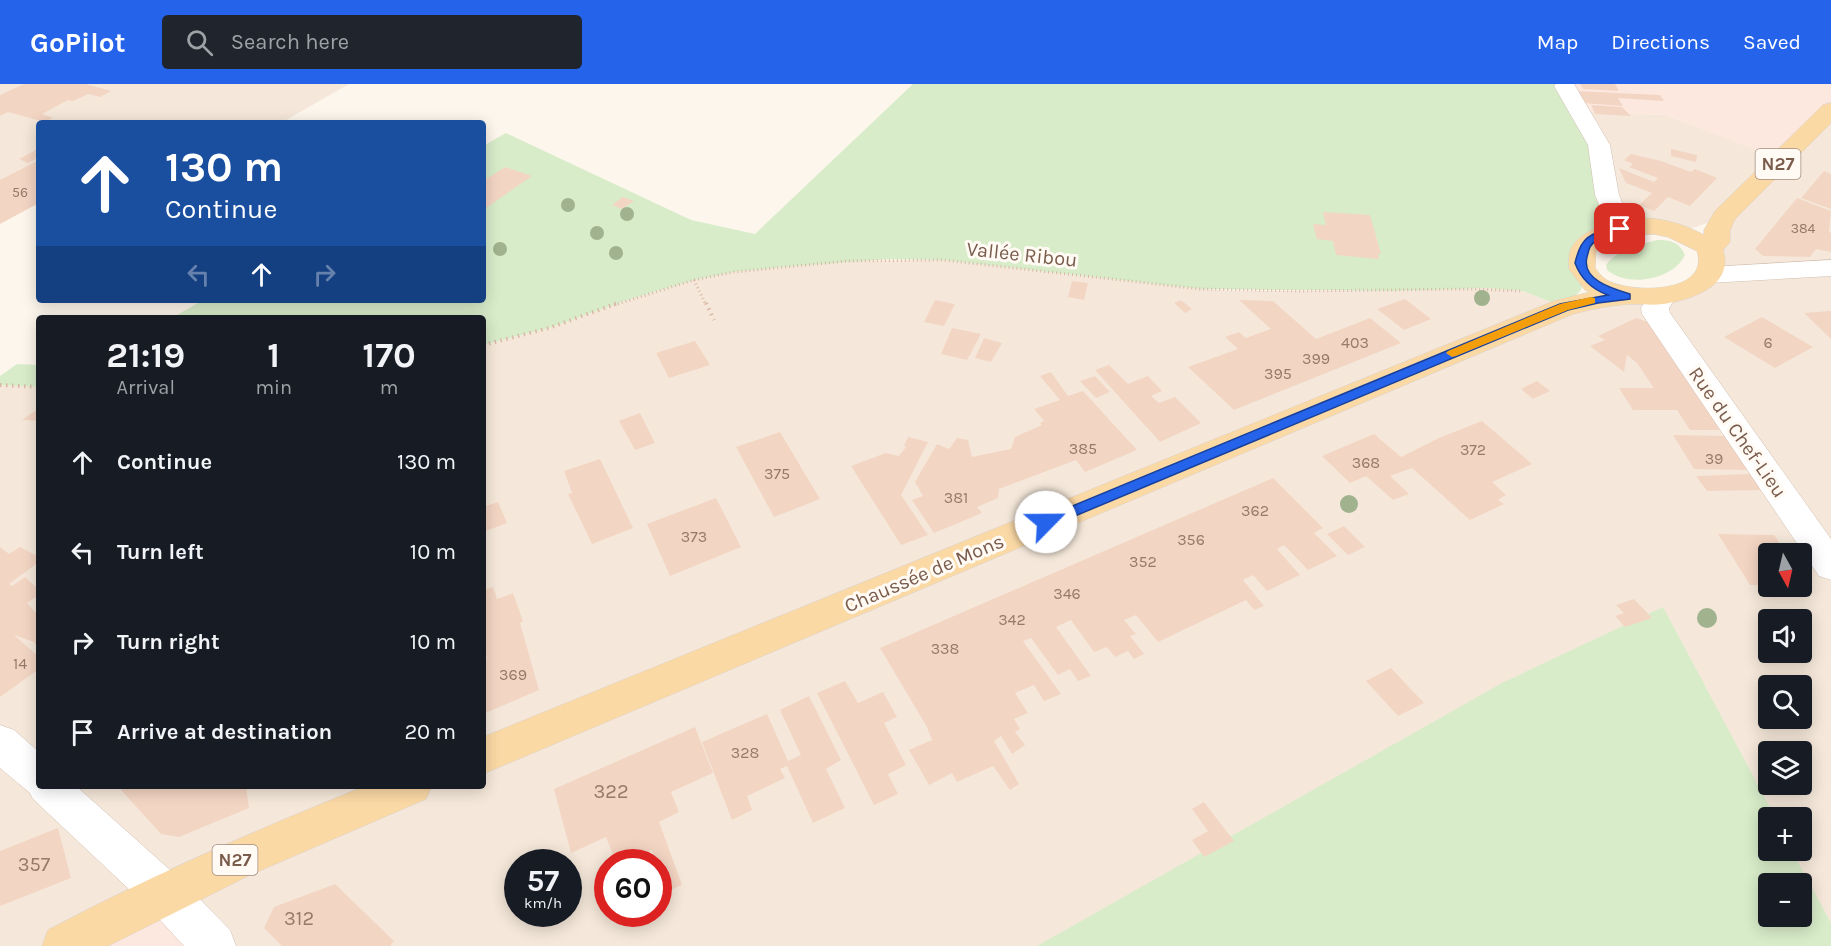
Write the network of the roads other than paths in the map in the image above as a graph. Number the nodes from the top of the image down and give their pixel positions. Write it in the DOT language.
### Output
graph roads {
  1 [pos="1565,86"];
  2 [pos="1831,110"];
  3 [pos="1724,216"];
  4 [pos="1620,229"];
  5 [pos="1676,231"];
  6 [pos="1708,247"];
  7 [pos="1831,268"];
  8 [pos="1709,275"];
  9 [pos="1585,276"];
  10 [pos="1626,297"];
  11 [pos="1662,297"];
  12 [pos="1564,307"];
  13 [pos="1831,566"];
  14 [pos="0,743"];
  15 [pos="486,755"];
  16 [pos="36,775"];
  17 [pos="50,789"];
  18 [pos="405,789"];
  19 [pos="164,893"];
  20 [pos="63,946"];
  21 [pos="214,946"];
  1 -- 4 [label="street"];
  2 -- 3 [label="main road, N27"];
  3 -- 5 [label="main road, N27"];
  3 -- 6 [label="main road, N27"];
  4 -- 5 [label="main road, N27"];
  4 -- 9 [label="main road, N27"];
  5 -- 6 [label="main road, N27"];
  6 -- 8 [label="main road, N27"];
  7 -- 8 [label="street"];
  8 -- 11 [label="main road, Chaussée de Mons"];
  9 -- 10 [label="main road"];
  9 -- 12 [label="main road"];
  10 -- 11 [label="main road, Chaussée de Mons"];
  10 -- 12 [label="main road, Chaussée de Mons"];
  11 -- 13 [label="street, Rue du Chef-Lieu"];
  12 -- 15 [label="main road, Chaussée de Mons"];
  14 -- 16 [label="street"];
  17 -- 19 [label="street"];
  18 -- 19 [label="main road, N27"];
  19 -- 20 [label="main road, N27"];
  19 -- 21 [label="street"];
}
